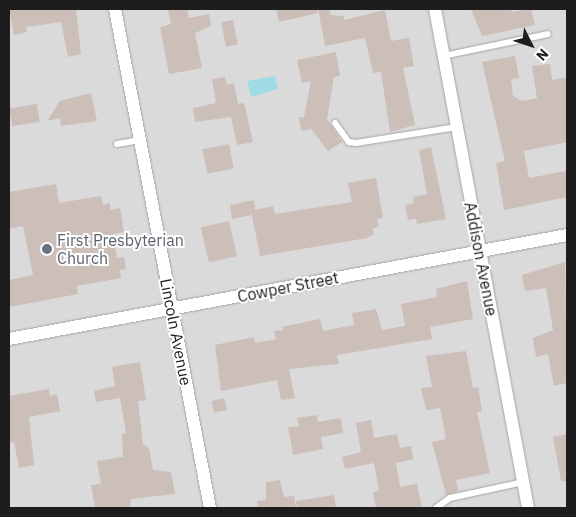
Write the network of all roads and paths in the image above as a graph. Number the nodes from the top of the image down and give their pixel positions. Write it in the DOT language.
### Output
graph roads {
  1 [pos="115,9"];
  2 [pos="435,9"];
  3 [pos="548,34"];
  4 [pos="443,56"];
  5 [pos="335,123"];
  6 [pos="456,127"];
  7 [pos="139,140"];
  8 [pos="117,144"];
  9 [pos="567,234"];
  10 [pos="480,252"];
  11 [pos="171,309"];
  12 [pos="9,340"];
  13 [pos="524,482"];
  14 [pos="210,508"];
  15 [pos="436,508"];
  16 [pos="528,508"];
  1 -- 7 [label="street, Lincoln Avenue"];
  2 -- 4 [label="street, Addison Avenue"];
  3 -- 4 [label="lane"];
  4 -- 6 [label="street, Addison Avenue"];
  5 -- 6 [label="lane"];
  6 -- 10 [label="street, Addison Avenue"];
  7 -- 8 [label="lane"];
  7 -- 11 [label="street, Lincoln Avenue"];
  9 -- 10 [label="street, Cowper Street"];
  10 -- 11 [label="street, Cowper Street"];
  10 -- 13 [label="street, Addison Avenue"];
  11 -- 12 [label="street, Cowper Street"];
  11 -- 14 [label="street, Lincoln Avenue"];
  13 -- 15 [label="lane"];
  13 -- 16 [label="street, Addison Avenue"];
}
